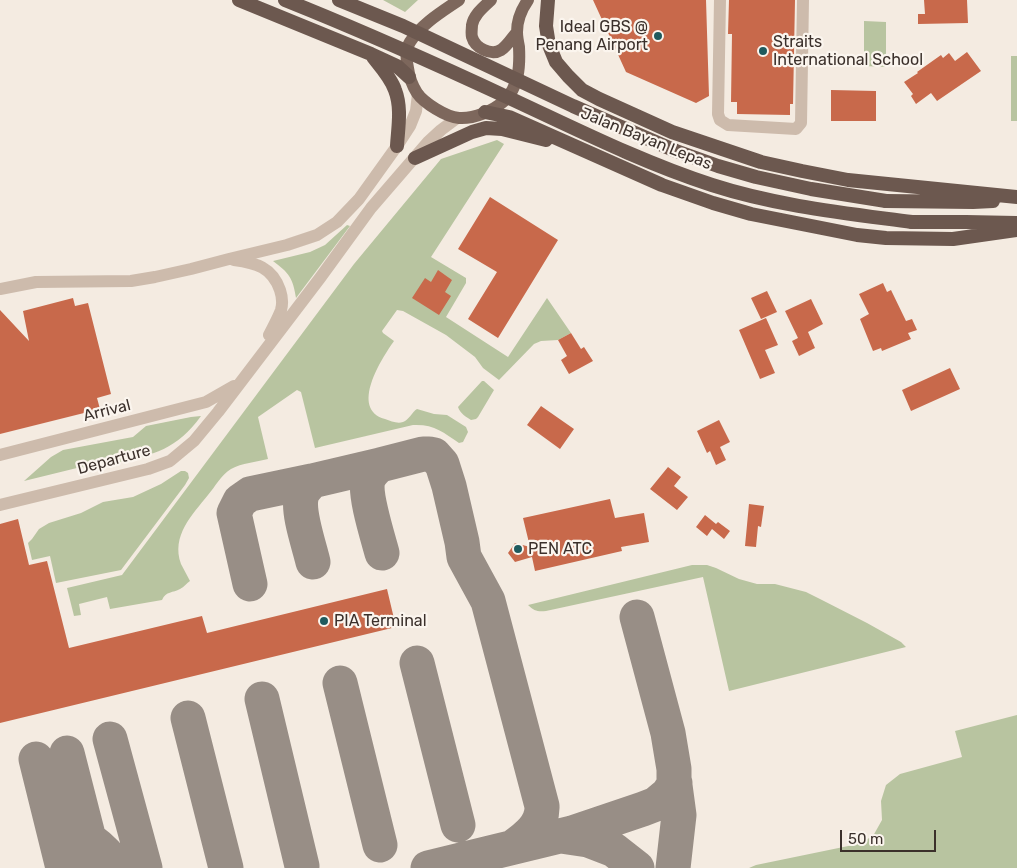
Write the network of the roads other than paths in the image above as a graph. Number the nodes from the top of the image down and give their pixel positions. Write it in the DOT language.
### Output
graph roads {
  1 [pos="239,0"];
  2 [pos="285,0"];
  3 [pos="339,0"];
  4 [pos="359,0"];
  5 [pos="459,0"];
  6 [pos="491,0"];
  7 [pos="528,0"];
  8 [pos="548,0"];
  9 [pos="720,0"];
  10 [pos="803,0"];
  11 [pos="403,26"];
  12 [pos="517,32"];
  13 [pos="371,54"];
  14 [pos="409,77"];
  15 [pos="418,94"];
  16 [pos="485,112"];
  17 [pos="457,118"];
  18 [pos="397,146"];
  19 [pos="576,148"];
  20 [pos="415,158"];
  21 [pos="1017,198"];
  22 [pos="1017,223"];
  23 [pos="1017,230"];
  24 [pos="229,259"];
  25 [pos="0,289"];
  26 [pos="259,357"];
  27 [pos="239,383"];
  28 [pos="15,451"];
  29 [pos="0,454"];
  30 [pos="0,460"];
  31 [pos="0,504"];
  1 -- 13 [label="highway"];
  2 -- 22 [label="highway, Jalan Bayan Lepas, bridge"];
  3 -- 11 [label="highway, Jalan Bayan Lepas, bridge"];
  4 -- 11 [label="highway, bridge"];
  5 -- 14 [label="main road"];
  6 -- 12 [label="main road"];
  7 -- 12 [label="main road"];
  8 -- 21 [label="highway"];
  9 -- 10 [label="street"];
  11 -- 21 [label="highway, Jalan Bayan Lepas, bridge"];
  12 -- 16 [label="main road"];
  13 -- 14 [label="highway"];
  13 -- 18 [label="highway"];
  14 -- 15 [label="main road"];
  15 -- 17 [label="main road"];
  15 -- 18 [label="street"];
  16 -- 17 [label="main road"];
  16 -- 19 [label="highway"];
  17 -- 20 [label="street"];
  18 -- 24 [label="street"];
  19 -- 20 [label="highway"];
  19 -- 23 [label="highway"];
  20 -- 26 [label="street"];
  24 -- 25 [label="street"];
  24 -- 26 [label="street"];
  26 -- 27 [label="street, Departure"];
  27 -- 28 [label="street, Arrival"];
  27 -- 31 [label="street, Departure"];
  28 -- 29 [label="street, Arrival"];
  28 -- 30 [label="street, Arrival"];
}
